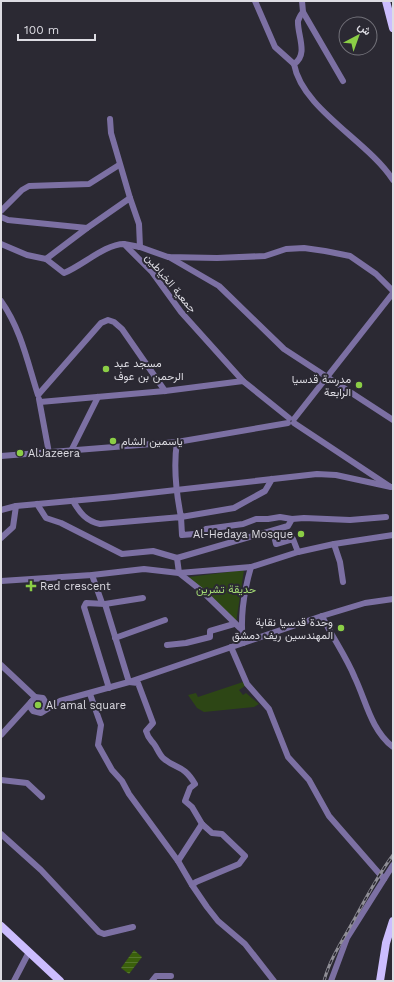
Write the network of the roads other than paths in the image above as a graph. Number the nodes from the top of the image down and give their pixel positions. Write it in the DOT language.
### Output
graph roads {
  1 [pos="254,1"];
  2 [pos="302,1"];
  3 [pos="386,1"];
  4 [pos="303,12"];
  5 [pos="393,28"];
  6 [pos="294,64"];
  7 [pos="343,81"];
  8 [pos="110,120"];
  9 [pos="119,165"];
  10 [pos="393,180"];
  11 [pos="130,198"];
  12 [pos="1,211"];
  13 [pos="1,217"];
  14 [pos="87,228"];
  15 [pos="1,244"];
  16 [pos="124,244"];
  17 [pos="140,247"];
  18 [pos="168,257"];
  19 [pos="46,259"];
  20 [pos="393,292"];
  21 [pos="1,301"];
  22 [pos="328,378"];
  23 [pos="243,381"];
  24 [pos="165,391"];
  25 [pos="38,395"];
  26 [pos="98,397"];
  27 [pos="40,402"];
  28 [pos="393,420"];
  29 [pos="291,421"];
  30 [pos="177,442"];
  31 [pos="71,451"];
  32 [pos="49,453"];
  33 [pos="1,456"];
  34 [pos="272,479"];
  35 [pos="392,488"];
  36 [pos="176,490"];
  37 [pos="73,501"];
  38 [pos="37,504"];
  39 [pos="16,506"];
  40 [pos="1,510"];
  41 [pos="181,517"];
  42 [pos="386,517"];
  43 [pos="292,519"];
  44 [pos="273,531"];
  45 [pos="393,535"];
  46 [pos="1,538"];
  47 [pos="334,544"];
  48 [pos="298,552"];
  49 [pos="177,558"];
  50 [pos="251,567"];
  51 [pos="179,573"];
  52 [pos="92,575"];
  53 [pos="1,581"];
  54 [pos="343,582"];
  55 [pos="143,598"];
  56 [pos="393,599"];
  57 [pos="104,604"];
  58 [pos="322,616"];
  59 [pos="165,620"];
  60 [pos="234,624"];
  61 [pos="241,629"];
  62 [pos="115,638"];
  63 [pos="243,643"];
  64 [pos="167,645"];
  65 [pos="231,647"];
  66 [pos="1,665"];
  67 [pos="129,682"];
  68 [pos="109,688"];
  69 [pos="90,694"];
  70 [pos="43,698"];
  71 [pos="33,699"];
  72 [pos="60,701"];
  73 [pos="45,709"];
  74 [pos="35,712"];
  75 [pos="18,716"];
  76 [pos="1,735"];
  77 [pos="393,747"];
  78 [pos="1,780"];
  79 [pos="42,797"];
  80 [pos="202,824"];
  81 [pos="1,834"];
  82 [pos="178,861"];
  83 [pos="393,865"];
  84 [pos="384,879"];
  85 [pos="192,886"];
  86 [pos="393,922"];
  87 [pos="1,926"];
  88 [pos="133,928"];
  89 [pos="29,952"];
  90 [pos="171,976"];
  91 [pos="14,981"];
  92 [pos="60,981"];
  93 [pos="152,981"];
  94 [pos="274,981"];
  95 [pos="331,981"];
  96 [pos="380,981"];
  1 -- 6 [label="street"];
  2 -- 4 [label="street"];
  3 -- 5 [label="main road"];
  4 -- 6 [label="street"];
  4 -- 7 [label="street"];
  6 -- 10 [label="street"];
  8 -- 9 [label="street"];
  9 -- 11 [label="street"];
  9 -- 12 [label="street"];
  11 -- 14 [label="street"];
  11 -- 17 [label="street"];
  13 -- 14 [label="street"];
  14 -- 19 [label="street"];
  15 -- 19 [label="street"];
  16 -- 17 [label="street"];
  16 -- 19 [label="street"];
  16 -- 23 [label="street, جمعية الخياطين"];
  17 -- 18 [label="street"];
  18 -- 20 [label="street"];
  18 -- 22 [label="street"];
  20 -- 22 [label="street"];
  21 -- 25 [label="street"];
  22 -- 28 [label="street"];
  22 -- 29 [label="street"];
  23 -- 24 [label="street"];
  23 -- 29 [label="street, جمعية الخياطين"];
  24 -- 25 [label="street"];
  24 -- 26 [label="street"];
  25 -- 27 [label="street"];
  26 -- 27 [label="street"];
  26 -- 31 [label="street"];
  27 -- 32 [label="street"];
  29 -- 30 [label="street"];
  29 -- 35 [label="street, جمعية الخياطين"];
  30 -- 31 [label="street"];
  30 -- 36 [label="street"];
  31 -- 32 [label="street"];
  32 -- 33 [label="street"];
  34 -- 35 [label="street"];
  34 -- 36 [label="street"];
  34 -- 41 [label="street"];
  36 -- 37 [label="street"];
  36 -- 41 [label="street"];
  37 -- 38 [label="street"];
  37 -- 41 [label="street"];
  38 -- 39 [label="street"];
  38 -- 49 [label="street"];
  39 -- 40 [label="street"];
  39 -- 46 [label="street"];
  41 -- 43 [label="street"];
  42 -- 43 [label="street"];
  43 -- 44 [label="street"];
  44 -- 48 [label="street"];
  44 -- 49 [label="street"];
  45 -- 47 [label="street"];
  47 -- 48 [label="street"];
  47 -- 54 [label="street"];
  48 -- 50 [label="street"];
  49 -- 51 [label="street"];
  50 -- 51 [label="street"];
  50 -- 61 [label="street"];
  51 -- 52 [label="street"];
  51 -- 60 [label="street"];
  52 -- 53 [label="street"];
  52 -- 57 [label="street"];
  55 -- 57 [label="street"];
  56 -- 58 [label="street"];
  57 -- 62 [label="street"];
  57 -- 68 [label="street"];
  58 -- 63 [label="street"];
  58 -- 77 [label="street"];
  59 -- 62 [label="street"];
  60 -- 61 [label="street"];
  60 -- 64 [label="street"];
  61 -- 63 [label="street"];
  62 -- 67 [label="street"];
  63 -- 65 [label="street"];
  65 -- 67 [label="street"];
  65 -- 84 [label="street"];
  66 -- 71 [label="street"];
  67 -- 68 [label="street"];
  67 -- 80 [label="street"];
  68 -- 69 [label="street"];
  69 -- 72 [label="street"];
  69 -- 82 [label="street"];
  70 -- 71 [label="street"];
  70 -- 72 [label="street"];
  70 -- 73 [label="street"];
  71 -- 74 [label="street"];
  71 -- 75 [label="street"];
  72 -- 73 [label="street"];
  73 -- 74 [label="street"];
  74 -- 75 [label="street"];
  75 -- 76 [label="street"];
  78 -- 79 [label="street"];
  80 -- 82 [label="street"];
  80 -- 85 [label="street"];
  81 -- 88 [label="street"];
  82 -- 85 [label="street"];
  83 -- 84 [label="street"];
  84 -- 95 [label="street"];
  85 -- 94 [label="street"];
  86 -- 96 [label="main road"];
  87 -- 89 [label="main road"];
  89 -- 91 [label="street"];
  89 -- 92 [label="main road"];
  90 -- 93 [label="street"];
}
